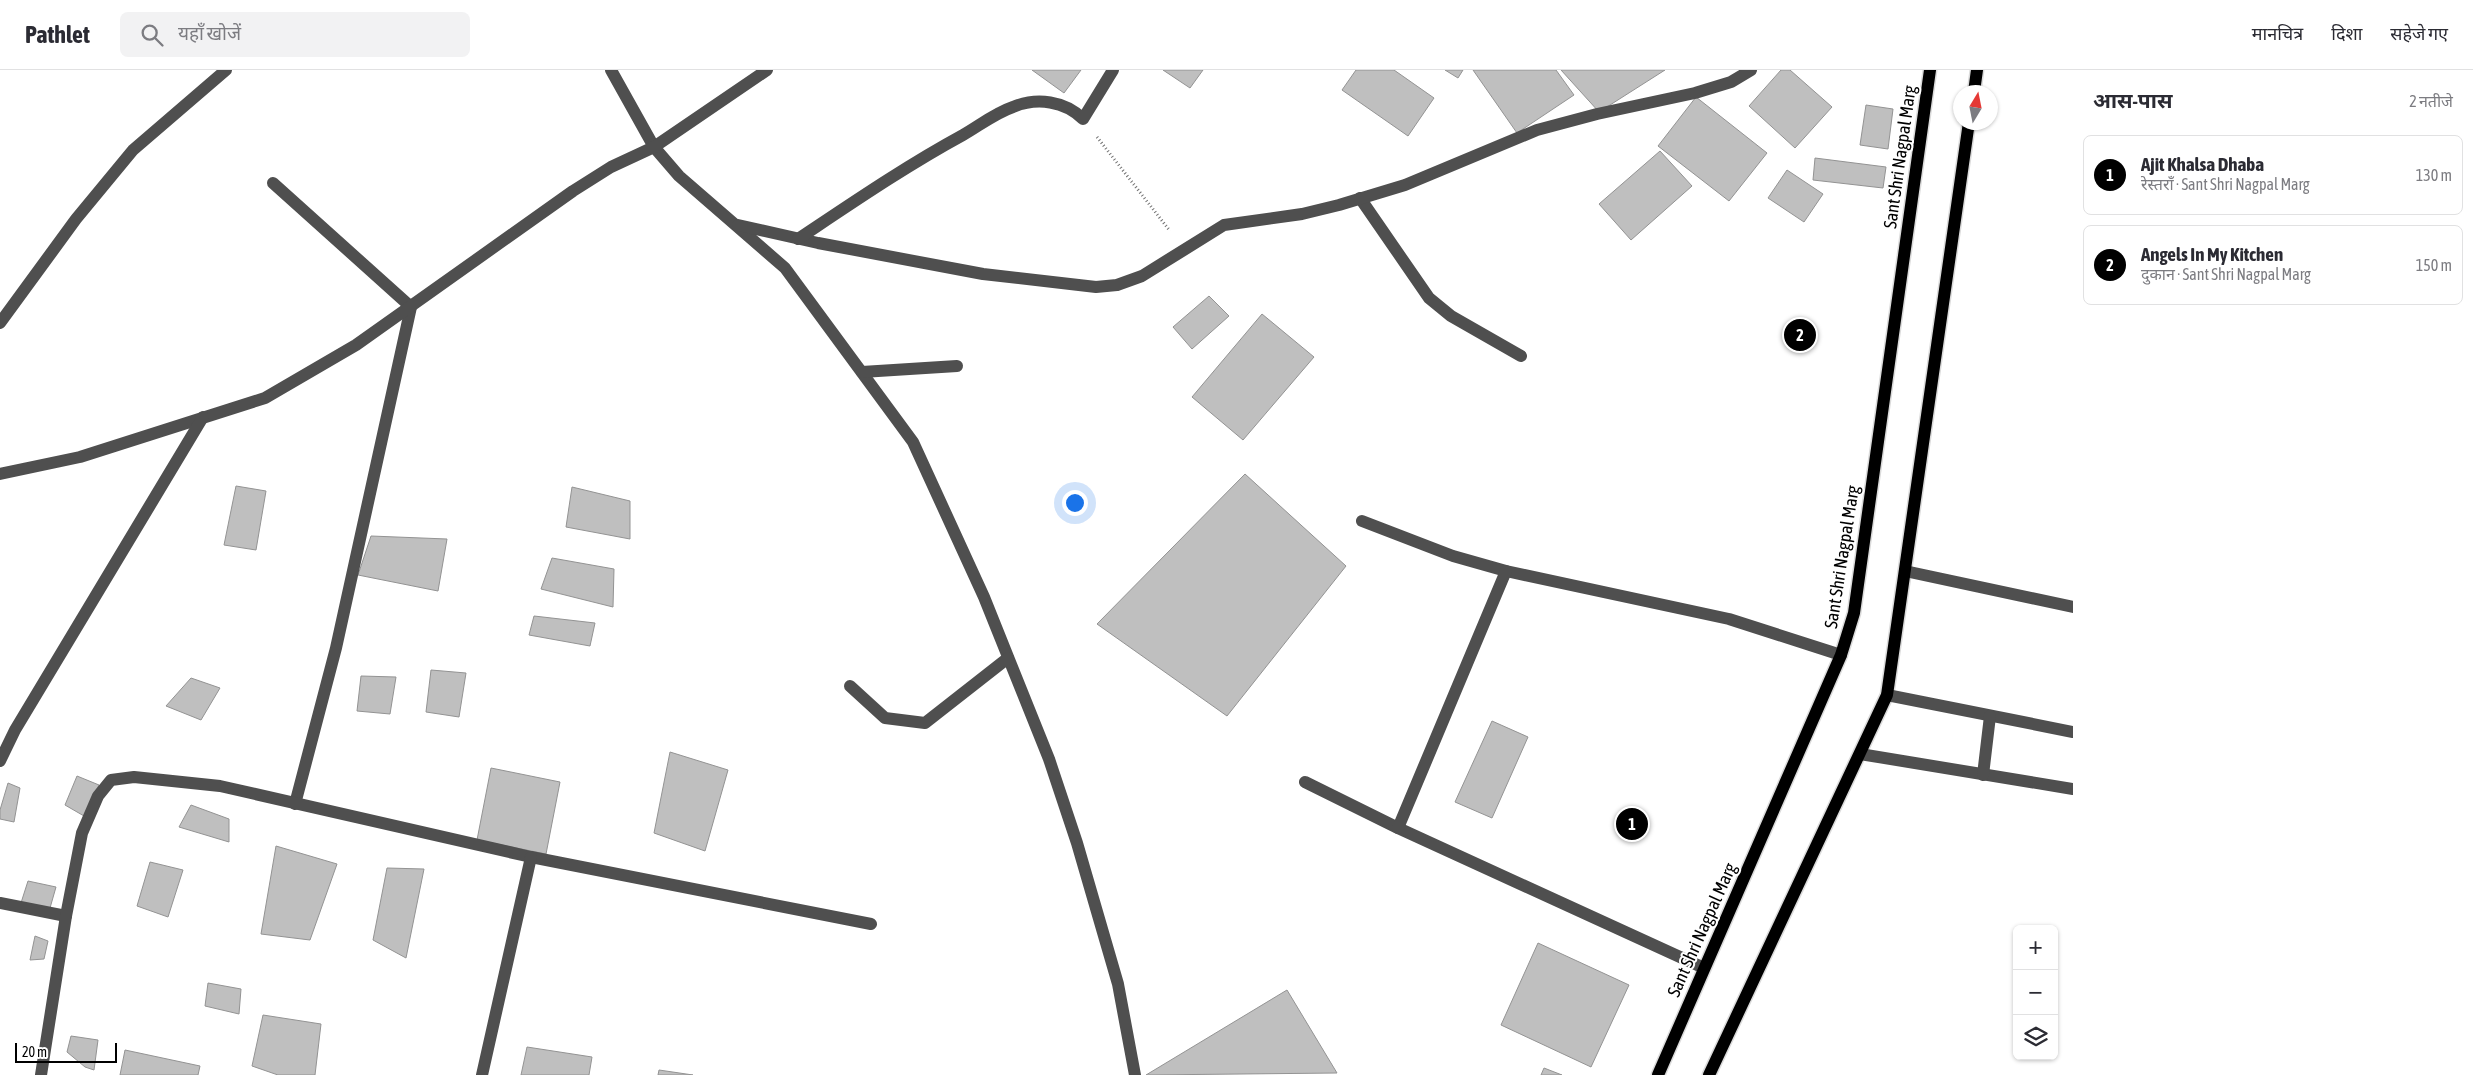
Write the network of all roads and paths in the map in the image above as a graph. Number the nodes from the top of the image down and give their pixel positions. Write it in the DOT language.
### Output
graph roads {
  1 [pos="226,70"];
  2 [pos="611,70"];
  3 [pos="767,70"];
  4 [pos="1113,70"];
  5 [pos="1752,70"];
  6 [pos="1930,70"];
  7 [pos="1977,70"];
  8 [pos="1975,85"];
  9 [pos="1083,119"];
  10 [pos="1968,130"];
  11 [pos="654,147"];
  12 [pos="273,182"];
  13 [pos="1360,198"];
  14 [pos="733,224"];
  15 [pos="798,239"];
  16 [pos="1185,251"];
  17 [pos="412,307"];
  18 [pos="0,323"];
  19 [pos="1521,356"];
  20 [pos="957,366"];
  21 [pos="862,372"];
  22 [pos="203,417"];
  23 [pos="0,474"];
  24 [pos="1362,521"];
  25 [pos="1506,571"];
  26 [pos="1905,571"];
  27 [pos="2073,607"];
  28 [pos="1842,656"];
  29 [pos="1008,658"];
  30 [pos="850,686"];
  31 [pos="1888,695"];
  32 [pos="1990,716"];
  33 [pos="2073,732"];
  34 [pos="1860,754"];
  35 [pos="0,761"];
  36 [pos="1983,775"];
  37 [pos="1305,782"];
  38 [pos="2073,789"];
  39 [pos="295,804"];
  40 [pos="1398,828"];
  41 [pos="531,857"];
  42 [pos="0,903"];
  43 [pos="66,916"];
  44 [pos="870,924"];
  45 [pos="1704,968"];
  46 [pos="41,1075"];
  47 [pos="482,1075"];
  48 [pos="1135,1075"];
  49 [pos="1658,1075"];
  50 [pos="1709,1075"];
  1 -- 18 [label="street"];
  2 -- 11 [label="street"];
  3 -- 11 [label="street"];
  4 -- 9 [label="street"];
  5 -- 13 [label="street"];
  6 -- 28 [label="main road, Sant Shri Nagpal Marg"];
  7 -- 8 [label="main road"];
  9 -- 15 [label="street"];
  9 -- 16 [label="path"];
  10 -- 26 [label="main road"];
  11 -- 14 [label="street"];
  11 -- 17 [label="street"];
  12 -- 17 [label="street"];
  13 -- 16 [label="street"];
  13 -- 19 [label="street"];
  14 -- 15 [label="street"];
  14 -- 21 [label="street"];
  15 -- 16 [label="street"];
  17 -- 22 [label="street"];
  17 -- 39 [label="street"];
  20 -- 21 [label="street"];
  21 -- 29 [label="street"];
  22 -- 23 [label="street"];
  22 -- 35 [label="street"];
  24 -- 25 [label="street"];
  25 -- 28 [label="street"];
  25 -- 40 [label="street"];
  26 -- 27 [label="street"];
  26 -- 31 [label="main road"];
  28 -- 45 [label="main road, Sant Shri Nagpal Marg"];
  29 -- 30 [label="street"];
  29 -- 48 [label="street"];
  31 -- 32 [label="street"];
  31 -- 34 [label="main road"];
  32 -- 33 [label="street"];
  32 -- 36 [label="street"];
  34 -- 36 [label="street"];
  34 -- 50 [label="main road"];
  36 -- 38 [label="street"];
  37 -- 40 [label="street"];
  39 -- 41 [label="street"];
  39 -- 43 [label="street"];
  40 -- 45 [label="street"];
  41 -- 44 [label="street"];
  41 -- 47 [label="street"];
  42 -- 43 [label="street"];
  43 -- 46 [label="street"];
  45 -- 49 [label="main road, Sant Shri Nagpal Marg"];
}
